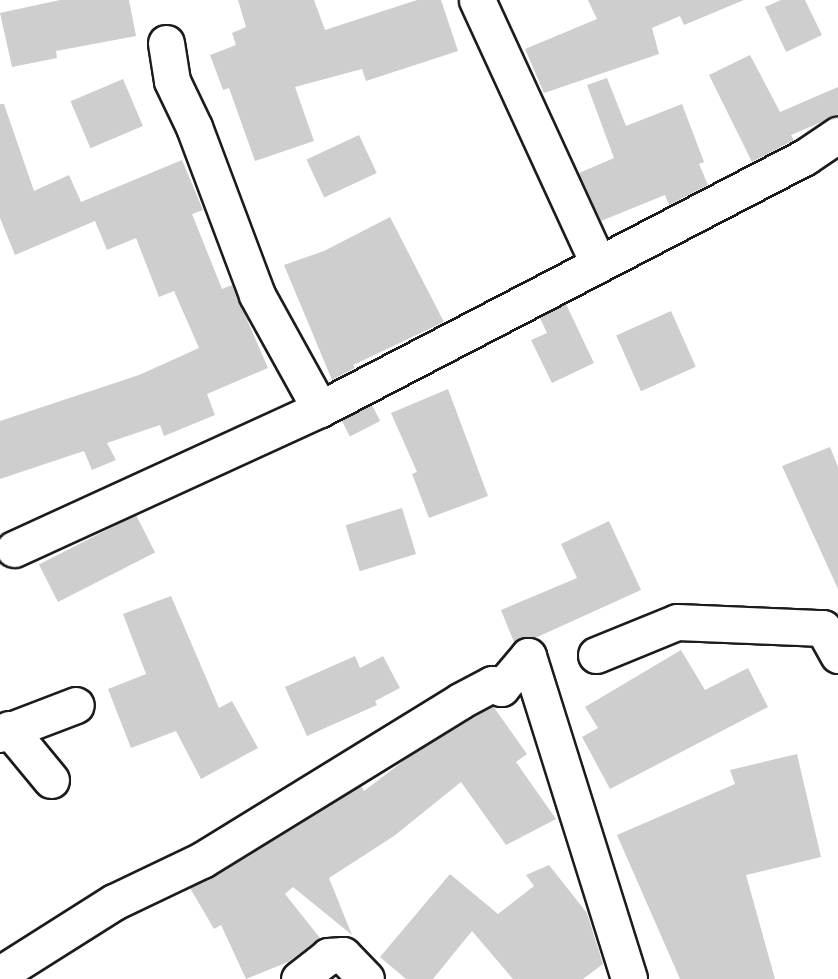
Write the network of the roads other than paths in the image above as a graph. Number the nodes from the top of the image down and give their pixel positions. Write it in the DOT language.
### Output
graph roads {
  1 [pos="477,0"];
  2 [pos="166,43"];
  3 [pos="838,135"];
  4 [pos="598,263"];
  5 [pos="320,409"];
  6 [pos="14,549"];
  7 [pos="596,654"];
  8 [pos="838,655"];
  9 [pos="76,705"];
  10 [pos="4,732"];
  11 [pos="51,779"];
  12 [pos="0,974"];
  13 [pos="299,979"];
  14 [pos="366,979"];
  15 [pos="629,979"];
  1 -- 4 [label="street"];
  2 -- 5 [label="street"];
  3 -- 4 [label="street"];
  4 -- 5 [label="street"];
  5 -- 6 [label="street"];
  7 -- 8 [label="street"];
  9 -- 10 [label="street"];
  10 -- 11 [label="street"];
  12 -- 15 [label="street"];
  13 -- 14 [label="street"];
}
